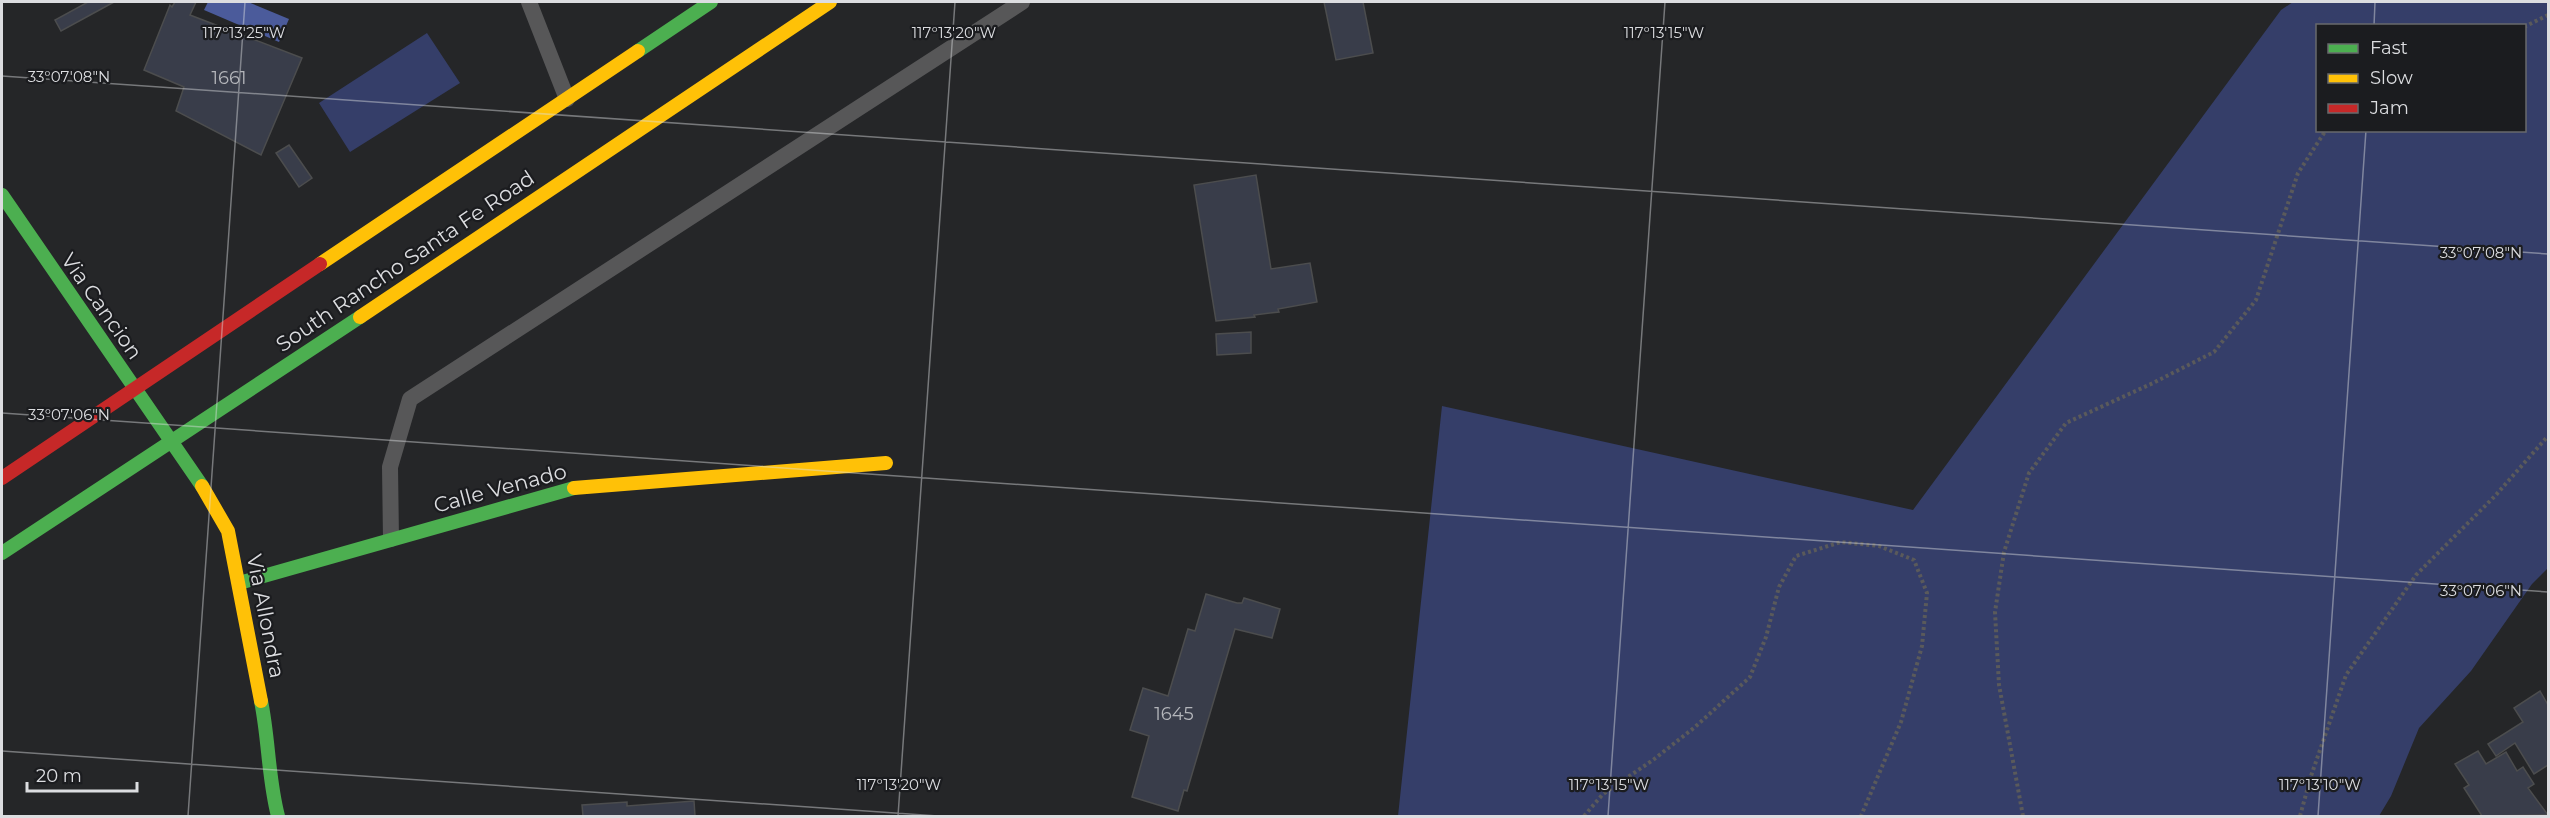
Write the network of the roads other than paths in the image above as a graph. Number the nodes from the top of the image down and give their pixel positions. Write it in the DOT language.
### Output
graph roads {
  1 [pos="530,2"];
  2 [pos="711,2"];
  3 [pos="830,2"];
  4 [pos="1023,2"];
  5 [pos="567,99"];
  6 [pos="2,195"];
  7 [pos="135,389"];
  8 [pos="169,441"];
  9 [pos="886,463"];
  10 [pos="2,478"];
  11 [pos="391,539"];
  12 [pos="2,553"];
  13 [pos="239,583"];
  14 [pos="278,816"];
  1 -- 5 [label="lane"];
  2 -- 5 [label="main road, South Rancho Santa Fe Road"];
  3 -- 8 [label="main road, South Rancho Santa Fe Road"];
  4 -- 11 [label="lane"];
  5 -- 7 [label="main road, South Rancho Santa Fe Road"];
  6 -- 7 [label="main road, Via Cancion"];
  7 -- 8 [label="main road, Via Cancion"];
  7 -- 10 [label="main road, South Rancho Santa Fe Road"];
  8 -- 12 [label="main road, South Rancho Santa Fe Road"];
  8 -- 13 [label="main road, Via Allondra"];
  9 -- 11 [label="main road, Calle Venado"];
  11 -- 13 [label="main road, Calle Venado"];
  13 -- 14 [label="main road, Via Allondra"];
}
